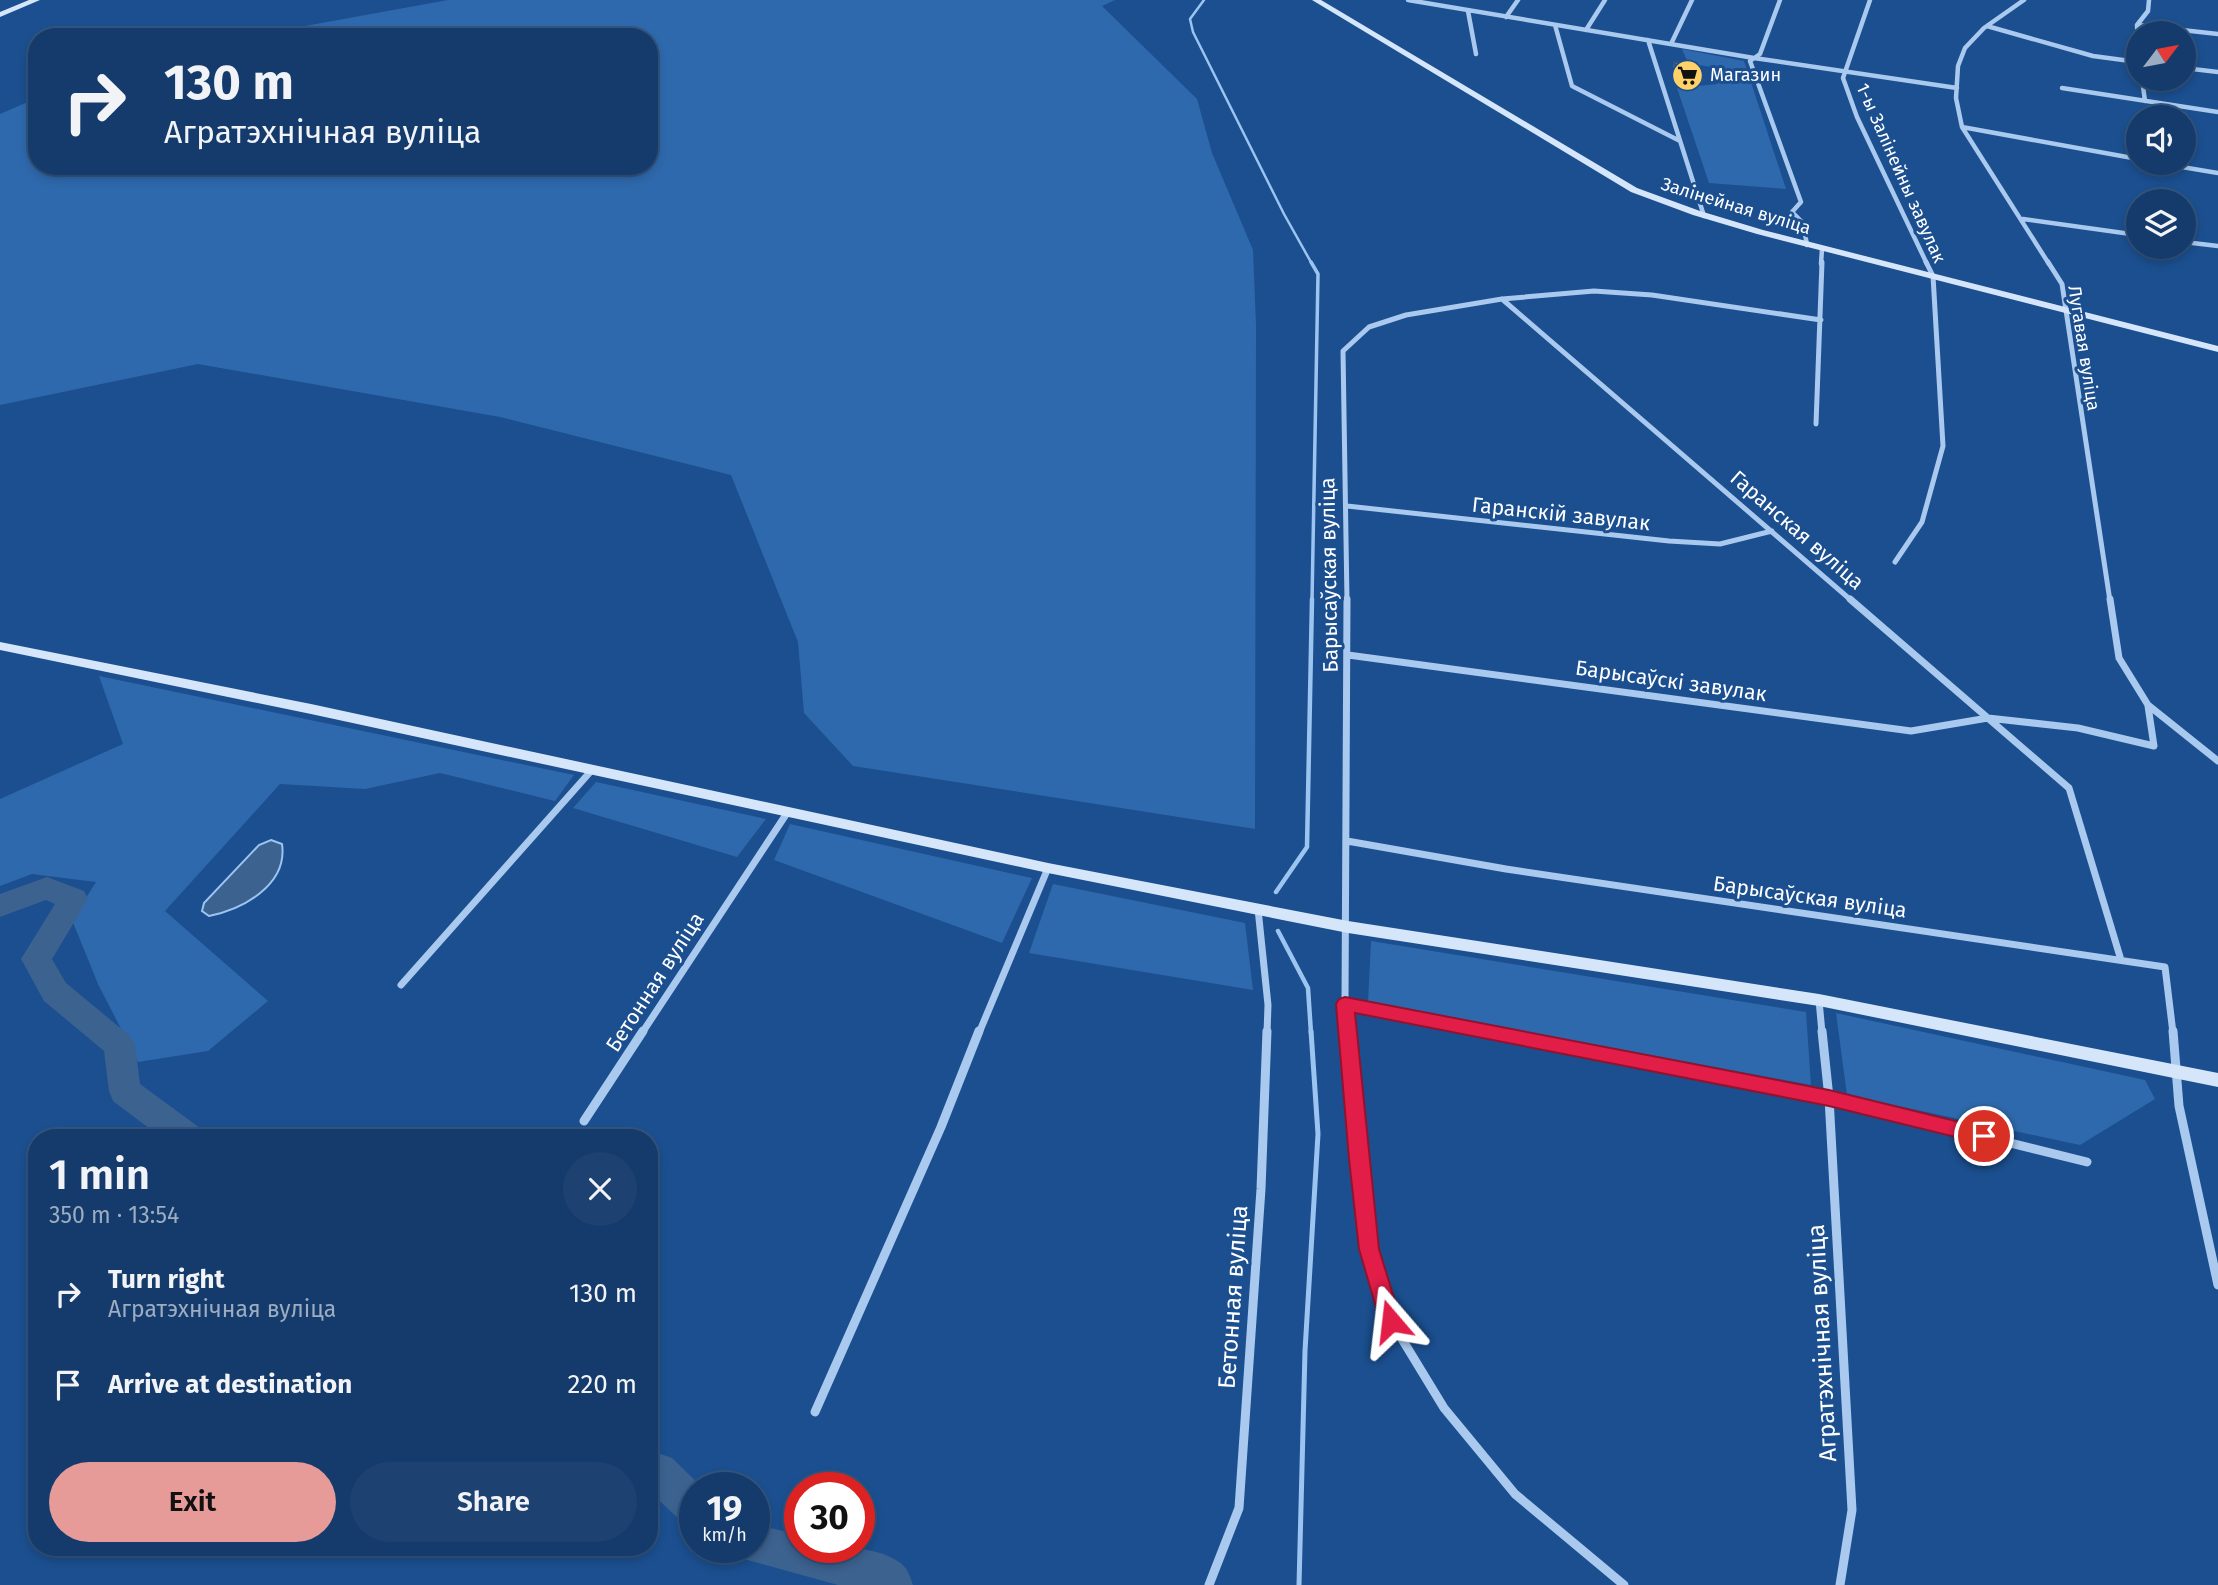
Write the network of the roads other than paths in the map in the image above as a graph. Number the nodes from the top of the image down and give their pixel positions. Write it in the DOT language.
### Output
graph roads {
  1 [pos="36,0"];
  2 [pos="1408,0"];
  3 [pos="1518,0"];
  4 [pos="1605,0"];
  5 [pos="1692,0"];
  6 [pos="1780,0"];
  7 [pos="1870,0"];
  8 [pos="2024,0"];
  9 [pos="2149,0"];
  10 [pos="1320,1"];
  11 [pos="1429,2"];
  12 [pos="1468,11"];
  13 [pos="0,15"];
  14 [pos="1506,17"];
  15 [pos="2140,21"];
  16 [pos="1555,25"];
  17 [pos="1987,26"];
  18 [pos="1586,30"];
  19 [pos="2196,32"];
  20 [pos="2218,34"];
  21 [pos="1648,40"];
  22 [pos="1671,44"];
  23 [pos="1476,54"];
  24 [pos="1754,58"];
  25 [pos="2126,60"];
  26 [pos="2196,69"];
  27 [pos="1846,72"];
  28 [pos="2218,72"];
  29 [pos="1957,88"];
  30 [pos="2062,88"];
  31 [pos="2144,91"];
  32 [pos="2145,101"];
  33 [pos="2218,112"];
  34 [pos="1962,127"];
  35 [pos="1678,140"];
  36 [pos="2126,157"];
  37 [pos="2196,169"];
  38 [pos="2218,173"];
  39 [pos="1704,216"];
  40 [pos="2022,219"];
  41 [pos="2126,233"];
  42 [pos="2196,243"];
  43 [pos="1807,245"];
  44 [pos="2218,246"];
  45 [pos="1822,248"];
  46 [pos="1933,276"];
  47 [pos="1502,299"];
  48 [pos="2067,308"];
  49 [pos="1821,320"];
  50 [pos="2218,349"];
  51 [pos="1816,424"];
  52 [pos="1347,506"];
  53 [pos="1772,531"];
  54 [pos="1895,562"];
  55 [pos="0,646"];
  56 [pos="1348,655"];
  57 [pos="2148,705"];
  58 [pos="1988,718"];
  59 [pos="2218,761"];
  60 [pos="591,771"];
  61 [pos="786,813"];
  62 [pos="1348,841"];
  63 [pos="1048,868"];
  64 [pos="1258,909"];
  65 [pos="1348,927"];
  66 [pos="2121,960"];
  67 [pos="401,985"];
  68 [pos="1819,1000"];
  69 [pos="1345,1004"];
  70 [pos="2178,1071"];
  71 [pos="2218,1080"];
  72 [pos="1829,1098"];
  73 [pos="584,1121"];
  74 [pos="2087,1162"];
  75 [pos="2218,1286"];
  76 [pos="815,1412"];
  77 [pos="1209,1585"];
  78 [pos="1624,1585"];
  79 [pos="1840,1585"];
  1 -- 13 [label="street"];
  2 -- 11 [label="street"];
  3 -- 14 [label="street"];
  4 -- 18 [label="street"];
  5 -- 22 [label="street"];
  6 -- 24 [label="street"];
  7 -- 27 [label="street, 1-ы Залінейны завулак"];
  8 -- 17 [label="street, Лугавая вуліца"];
  9 -- 15 [label="street"];
  10 -- 39 [label="street, Залінейная вуліца"];
  11 -- 12 [label="street"];
  12 -- 14 [label="street"];
  12 -- 23 [label="street"];
  14 -- 16 [label="street"];
  16 -- 18 [label="street"];
  16 -- 35 [label="street"];
  17 -- 25 [label="street"];
  17 -- 29 [label="street, Лугавая вуліца"];
  18 -- 21 [label="street"];
  19 -- 20 [label="street"];
  21 -- 22 [label="street"];
  21 -- 35 [label="street"];
  22 -- 24 [label="street"];
  24 -- 27 [label="street"];
  24 -- 43 [label="street"];
  26 -- 28 [label="street"];
  27 -- 29 [label="street"];
  27 -- 46 [label="street, 1-ы Залінейны завулак"];
  29 -- 34 [label="street, Лугавая вуліца"];
  30 -- 32 [label="street"];
  31 -- 32 [label="street"];
  32 -- 33 [label="street"];
  34 -- 36 [label="street"];
  34 -- 40 [label="street, Лугавая вуліца"];
  35 -- 39 [label="street"];
  37 -- 38 [label="street"];
  39 -- 43 [label="street, Залінейная вуліца"];
  40 -- 41 [label="street"];
  40 -- 48 [label="street, Лугавая вуліца"];
  42 -- 44 [label="street"];
  43 -- 45 [label="street, Залінейная вуліца"];
  45 -- 46 [label="street, Залінейная вуліца"];
  45 -- 49 [label="street"];
  46 -- 48 [label="street, Залінейная вуліца"];
  46 -- 54 [label="street, 1-ы Залінейны завулак"];
  47 -- 49 [label="street"];
  47 -- 52 [label="street, Барысаўская вуліца"];
  47 -- 53 [label="street, Гаранская вуліца"];
  48 -- 50 [label="street, Залінейная вуліца"];
  48 -- 57 [label="street, Лугавая вуліца"];
  49 -- 51 [label="street"];
  52 -- 53 [label="street, Гаранскій завулак"];
  52 -- 56 [label="street, Барысаўская вуліца"];
  53 -- 58 [label="street, Гаранская вуліца"];
  55 -- 60 [label="street"];
  56 -- 58 [label="street, Барысаўскі завулак"];
  56 -- 62 [label="street, Барысаўская вуліца"];
  57 -- 58 [label="street, Барысаўскі завулак"];
  57 -- 59 [label="street"];
  58 -- 66 [label="street, Гаранская вуліца"];
  60 -- 61 [label="street"];
  60 -- 67 [label="street"];
  61 -- 63 [label="street"];
  61 -- 73 [label="street, Бетонная вуліца"];
  62 -- 65 [label="street, Барысаўская вуліца"];
  62 -- 66 [label="street, Барысаўская вуліца"];
  63 -- 64 [label="street"];
  63 -- 76 [label="street"];
  64 -- 65 [label="street"];
  64 -- 77 [label="street, Бетонная вуліца"];
  65 -- 68 [label="street"];
  65 -- 69 [label="street, Барысаўская вуліца"];
  66 -- 70 [label="street, Барысаўская вуліца"];
  68 -- 70 [label="street"];
  68 -- 72 [label="street, Агратэхнічная вуліца"];
  69 -- 72 [label="street"];
  69 -- 78 [label="street"];
  70 -- 71 [label="street"];
  70 -- 75 [label="street"];
  72 -- 74 [label="street"];
  72 -- 79 [label="street, Агратэхнічная вуліца"];
}
